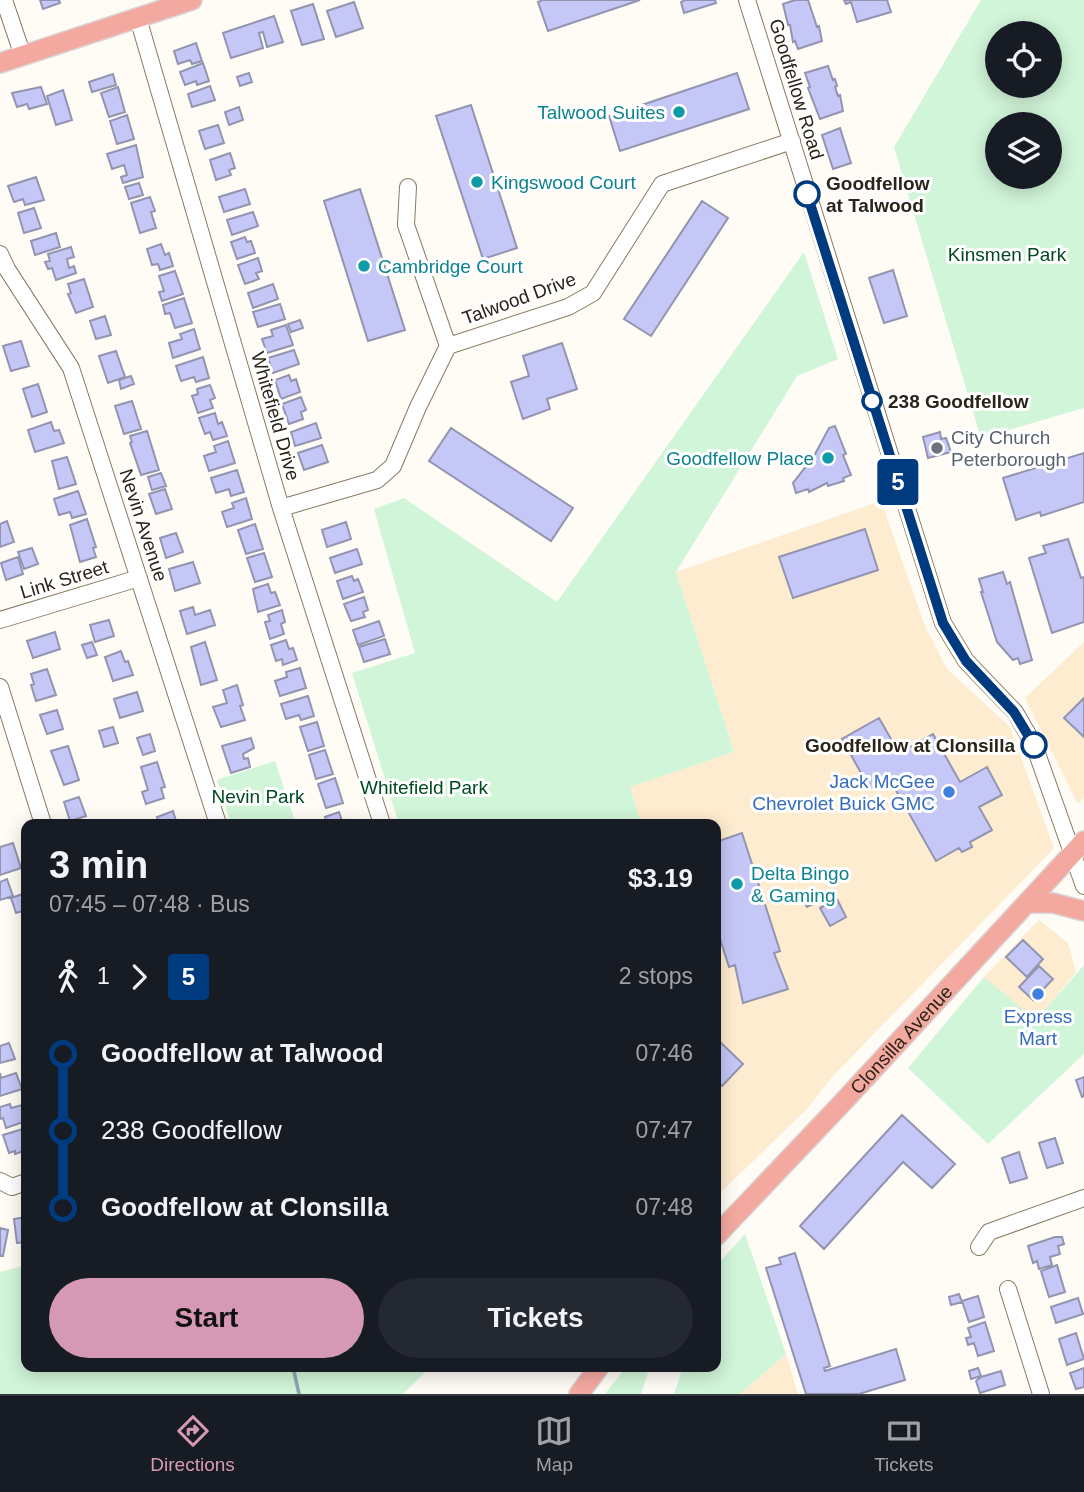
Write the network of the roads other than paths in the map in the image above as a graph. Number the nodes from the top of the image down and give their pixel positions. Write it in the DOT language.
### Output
graph roads {
  1 [pos="5,0"];
  2 [pos="192,0"];
  3 [pos="747,0"];
  4 [pos="138,18"];
  5 [pos="23,56"];
  6 [pos="0,63"];
  7 [pos="792,141"];
  8 [pos="408,187"];
  9 [pos="0,254"];
  10 [pos="448,346"];
  11 [pos="281,508"];
  12 [pos="139,578"];
  13 [pos="0,620"];
  14 [pos="0,687"];
  15 [pos="41,819"];
  16 [pos="216,819"];
  17 [pos="380,819"];
  18 [pos="1078,847"];
  19 [pos="1084,886"];
  20 [pos="1027,903"];
  21 [pos="1084,911"];
  22 [pos="0,1181"];
  23 [pos="21,1184"];
  24 [pos="1084,1198"];
  25 [pos="721,1231"];
  26 [pos="978,1247"];
  27 [pos="1008,1289"];
  28 [pos="595,1372"];
  29 [pos="579,1394"];
  30 [pos="1041,1394"];
  1 -- 5 [label="street"];
  2 -- 4 [label="main road"];
  3 -- 7 [label="street, Goodfellow Road"];
  4 -- 5 [label="main road"];
  4 -- 11 [label="street, Whitefield Drive"];
  5 -- 6 [label="main road"];
  7 -- 10 [label="street, Talwood Drive"];
  7 -- 18 [label="street, Goodfellow Road"];
  8 -- 10 [label="street"];
  9 -- 12 [label="street, Nevin Avenue"];
  10 -- 11 [label="street, Talwood Drive"];
  11 -- 17 [label="street, Whitefield Drive"];
  12 -- 13 [label="street, Link Street"];
  12 -- 16 [label="street, Nevin Avenue"];
  14 -- 15 [label="street"];
  18 -- 19 [label="street, Goodfellow Road"];
  18 -- 20 [label="main road, Clonsilla Avenue"];
  20 -- 21 [label="main road"];
  20 -- 25 [label="main road, Clonsilla Avenue"];
  22 -- 23 [label="street"];
  24 -- 26 [label="street"];
  27 -- 30 [label="street"];
  28 -- 29 [label="main road"];
}
